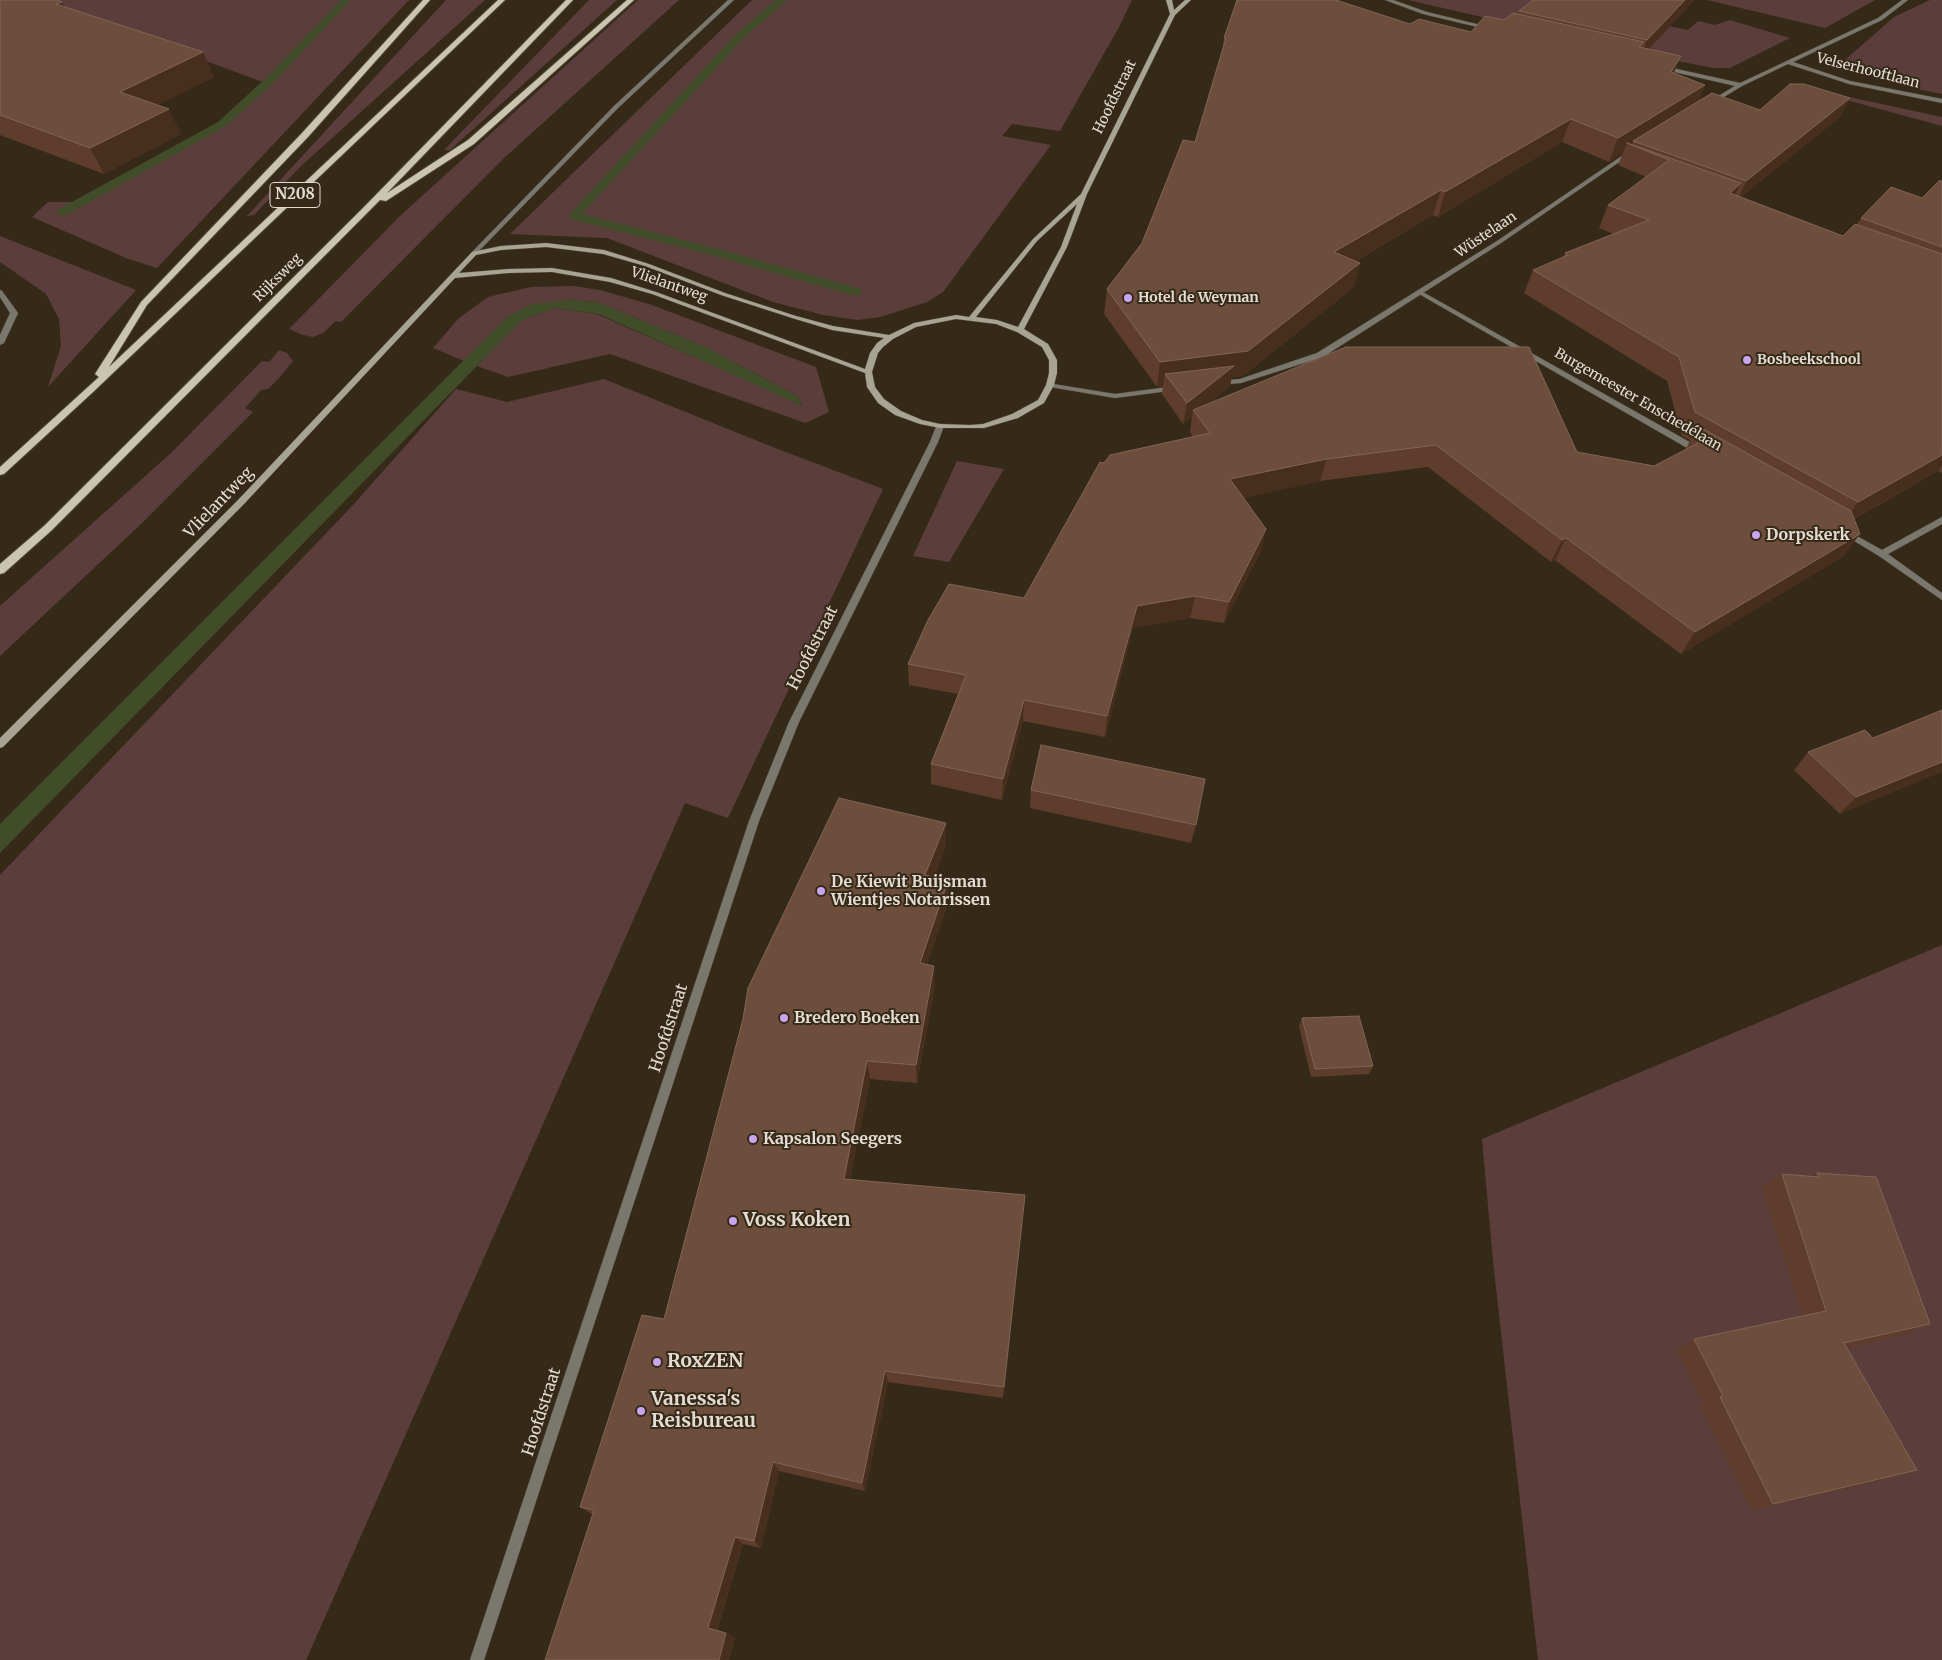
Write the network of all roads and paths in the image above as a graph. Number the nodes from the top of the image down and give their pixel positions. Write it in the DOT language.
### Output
graph roads {
  1 [pos="427,0"];
  2 [pos="502,0"];
  3 [pos="570,0"];
  4 [pos="631,0"];
  5 [pos="731,0"];
  6 [pos="1169,0"];
  7 [pos="1188,0"];
  8 [pos="1388,0"];
  9 [pos="1905,0"];
  10 [pos="1173,14"];
  11 [pos="1501,30"];
  12 [pos="1789,63"];
  13 [pos="1654,66"];
  14 [pos="1740,85"];
  15 [pos="1942,101"];
  16 [pos="1707,105"];
  17 [pos="1641,146"];
  18 [pos="1617,161"];
  19 [pos="1626,164"];
  20 [pos="1084,194"];
  21 [pos="367,209"];
  22 [pos="474,253"];
  23 [pos="452,276"];
  24 [pos="0,292"];
  25 [pos="1421,293"];
  26 [pos="972,318"];
  27 [pos="1020,330"];
  28 [pos="890,337"];
  29 [pos="0,343"];
  30 [pos="868,372"];
  31 [pos="1212,384"];
  32 [pos="1050,385"];
  33 [pos="1183,388"];
  34 [pos="89,391"];
  35 [pos="940,426"];
  36 [pos="1711,458"];
  37 [pos="0,472"];
  38 [pos="1942,520"];
  39 [pos="1839,530"];
  40 [pos="1882,554"];
  41 [pos="0,570"];
  42 [pos="1942,597"];
  43 [pos="0,744"];
  44 [pos="477,1660"];
  1 -- 34 [label="main road, N208"];
  2 -- 34 [label="main road, N208"];
  3 -- 21 [label="main road, Rijksweg"];
  4 -- 21 [label="main road"];
  5 -- 22 [label="street, Vlielantweg"];
  6 -- 10 [label="main road"];
  7 -- 10 [label="main road, Hoofdstraat"];
  8 -- 11 [label="street"];
  9 -- 12 [label="street"];
  10 -- 20 [label="main road, Hoofdstraat"];
  12 -- 14 [label="street"];
  12 -- 15 [label="street, Velserhooftlaan"];
  13 -- 14 [label="street"];
  14 -- 16 [label="street"];
  17 -- 18 [label="street, Wüstelaan"];
  18 -- 19 [label="street"];
  18 -- 25 [label="street, Wüstelaan"];
  20 -- 26 [label="main road, Hoofdstraat"];
  20 -- 27 [label="main road, Hoofdstraat"];
  21 -- 41 [label="main road, Rijksweg"];
  22 -- 23 [label="main road, Vlielantweg"];
  22 -- 28 [label="main road, Vlielantweg"];
  23 -- 30 [label="main road, Vlielantweg"];
  23 -- 43 [label="main road, Vlielantweg"];
  24 -- 29 [label="street"];
  25 -- 31 [label="street, Wüstelaan"];
  25 -- 36 [label="street, Burgemeester Enschedélaan"];
  26 -- 27 [label="main road"];
  26 -- 28 [label="main road"];
  27 -- 32 [label="main road"];
  28 -- 30 [label="main road"];
  30 -- 35 [label="main road"];
  32 -- 33 [label="street"];
  32 -- 35 [label="main road"];
  34 -- 37 [label="main road, N208"];
  35 -- 44 [label="street, Hoofdstraat"];
  38 -- 40 [label="street"];
  39 -- 40 [label="street"];
  40 -- 42 [label="street"];
}
